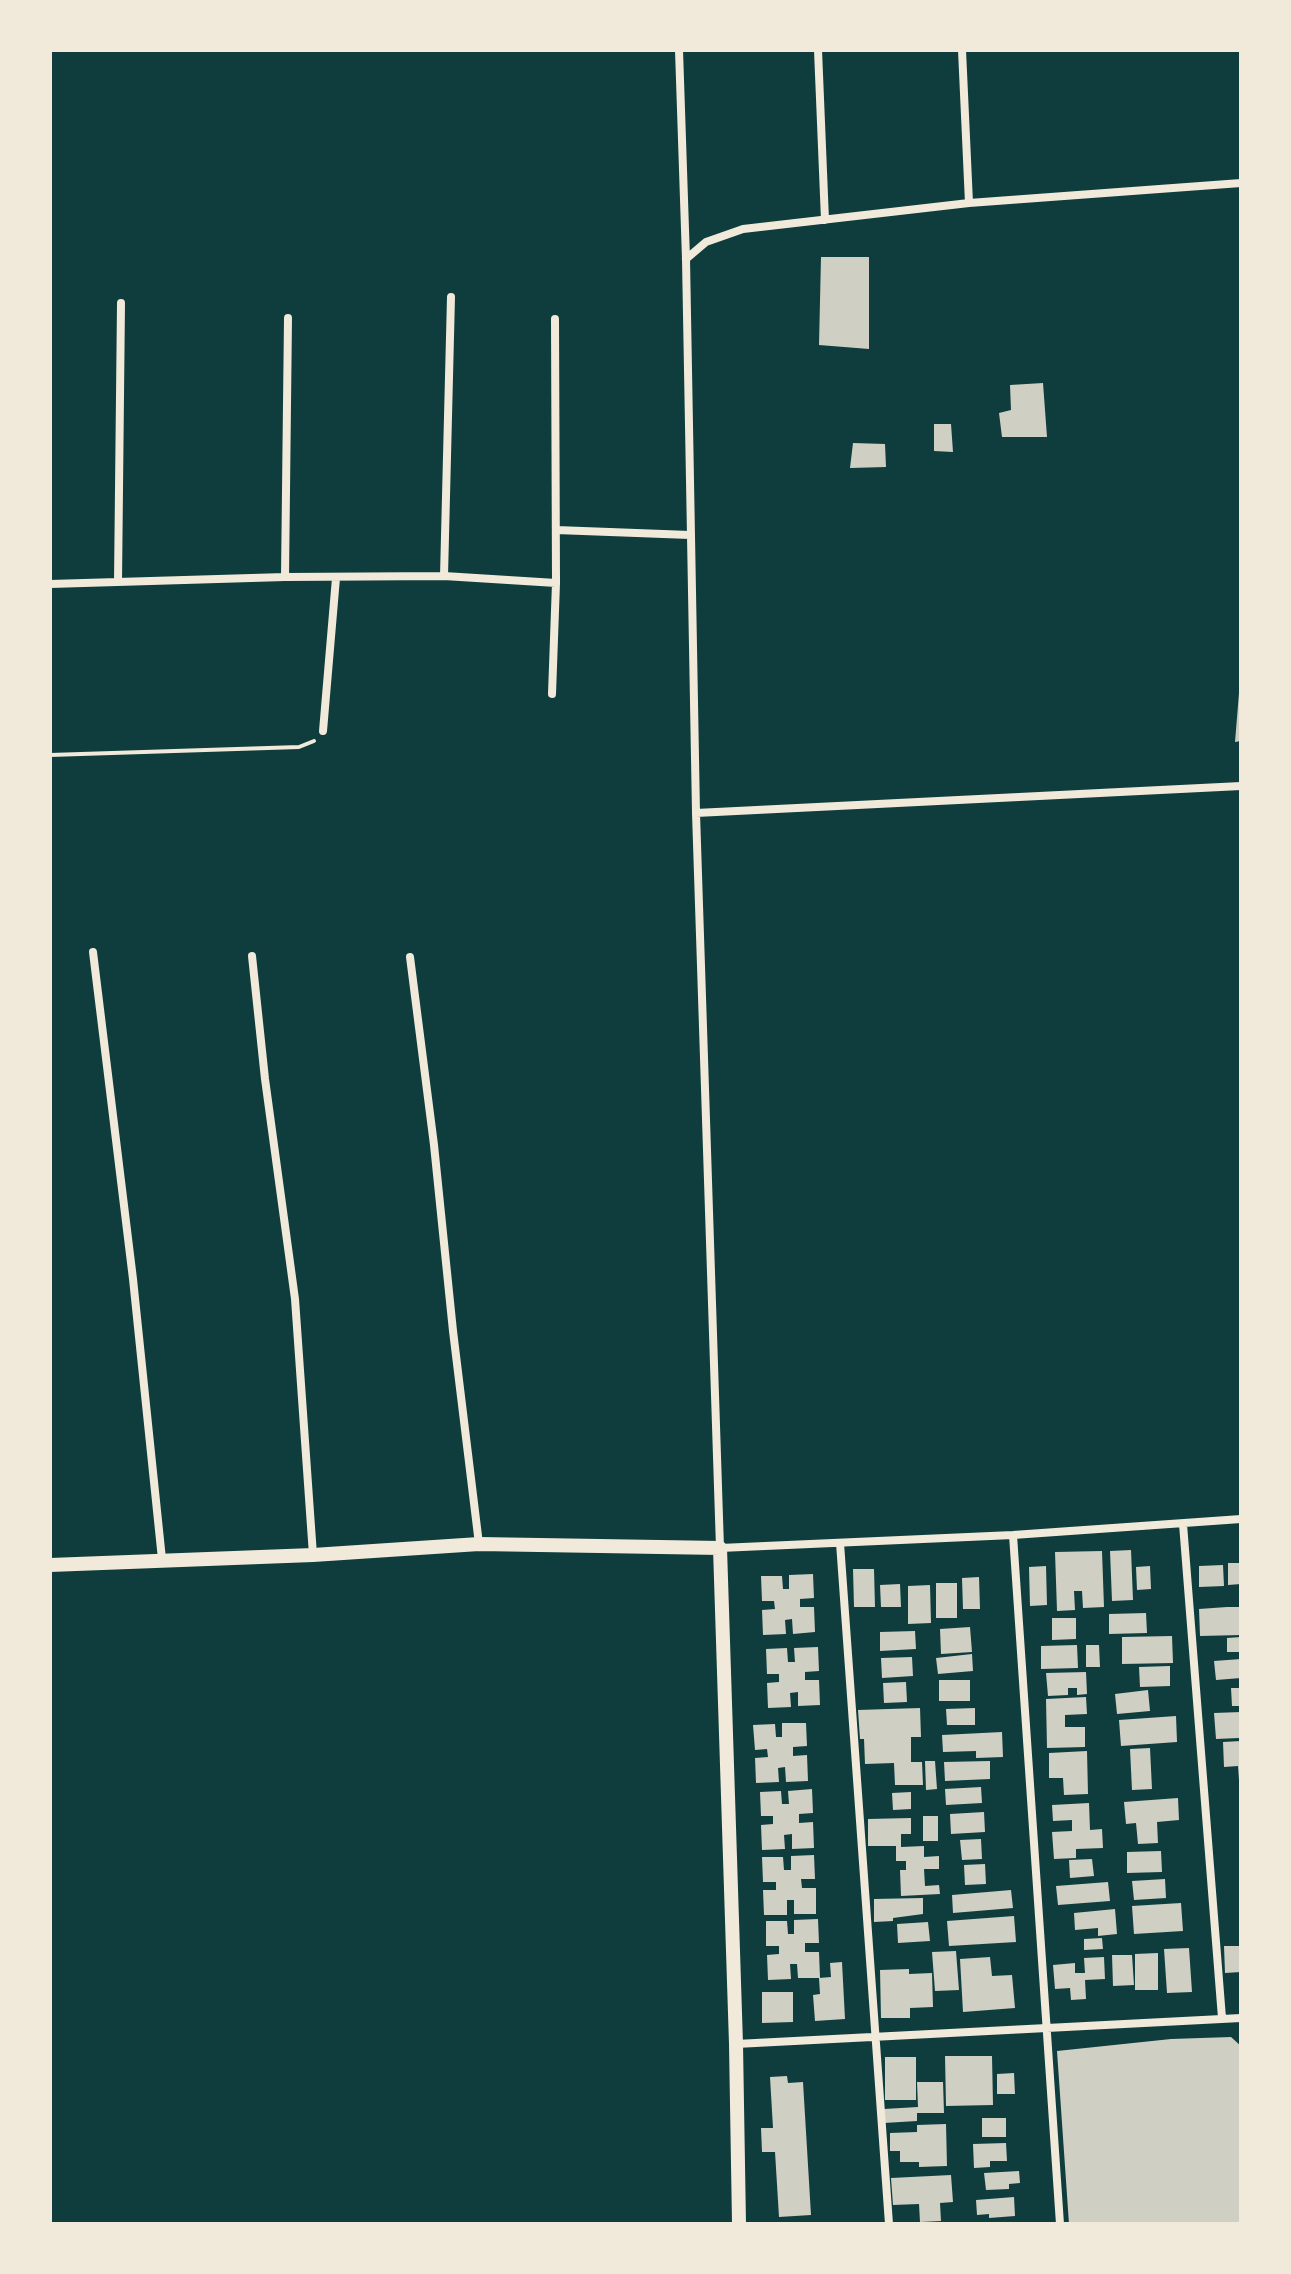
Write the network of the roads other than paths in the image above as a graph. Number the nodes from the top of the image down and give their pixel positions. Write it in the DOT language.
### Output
graph roads {
  1 [pos="679,50"];
  2 [pos="818,50"];
  3 [pos="962,50"];
  4 [pos="1241,183"];
  5 [pos="969,203"];
  6 [pos="825,220"];
  7 [pos="686,259"];
  8 [pos="451,297"];
  9 [pos="121,303"];
  10 [pos="288,318"];
  11 [pos="555,319"];
  12 [pos="556,530"];
  13 [pos="690,535"];
  14 [pos="444,576"];
  15 [pos="285,577"];
  16 [pos="336,578"];
  17 [pos="118,582"];
  18 [pos="556,583"];
  19 [pos="50,584"];
  20 [pos="552,694"];
  21 [pos="323,731"];
  22 [pos="1241,786"];
  23 [pos="696,813"];
  24 [pos="93,952"];
  25 [pos="252,956"];
  26 [pos="410,957"];
  27 [pos="1241,1519"];
  28 [pos="1183,1524"];
  29 [pos="1013,1535"];
  30 [pos="840,1543"];
  31 [pos="479,1544"];
  32 [pos="720,1548"];
  33 [pos="313,1555"];
  34 [pos="162,1559"];
  35 [pos="50,1565"];
  36 [pos="1222,2018"];
  37 [pos="1241,2018"];
  38 [pos="1047,2029"];
  39 [pos="877,2038"];
  40 [pos="736,2044"];
  41 [pos="739,2224"];
  42 [pos="889,2224"];
  43 [pos="1060,2224"];
  1 -- 7 [label="street"];
  2 -- 6 [label="street"];
  3 -- 5 [label="street"];
  4 -- 5 [label="street"];
  5 -- 6 [label="street"];
  6 -- 7 [label="street"];
  7 -- 13 [label="street"];
  8 -- 14 [label="street"];
  9 -- 17 [label="street"];
  10 -- 15 [label="street"];
  11 -- 12 [label="street"];
  12 -- 13 [label="street"];
  12 -- 18 [label="street"];
  13 -- 23 [label="street"];
  14 -- 16 [label="street"];
  14 -- 18 [label="street"];
  15 -- 16 [label="street"];
  15 -- 17 [label="street"];
  16 -- 21 [label="street"];
  17 -- 19 [label="street"];
  18 -- 20 [label="street"];
  22 -- 23 [label="street"];
  23 -- 32 [label="street"];
  24 -- 34 [label="street"];
  25 -- 33 [label="street"];
  26 -- 31 [label="street"];
  27 -- 28 [label="street"];
  28 -- 29 [label="street"];
  28 -- 36 [label="street"];
  29 -- 30 [label="street"];
  29 -- 38 [label="street"];
  30 -- 32 [label="street"];
  30 -- 39 [label="street"];
  31 -- 32 [label="street"];
  31 -- 33 [label="street"];
  32 -- 40 [label="street"];
  33 -- 34 [label="street"];
  34 -- 35 [label="street"];
  36 -- 37 [label="street"];
  36 -- 38 [label="street"];
  38 -- 39 [label="street"];
  38 -- 43 [label="street"];
  39 -- 40 [label="street"];
  39 -- 42 [label="street"];
  40 -- 41 [label="street"];
}
